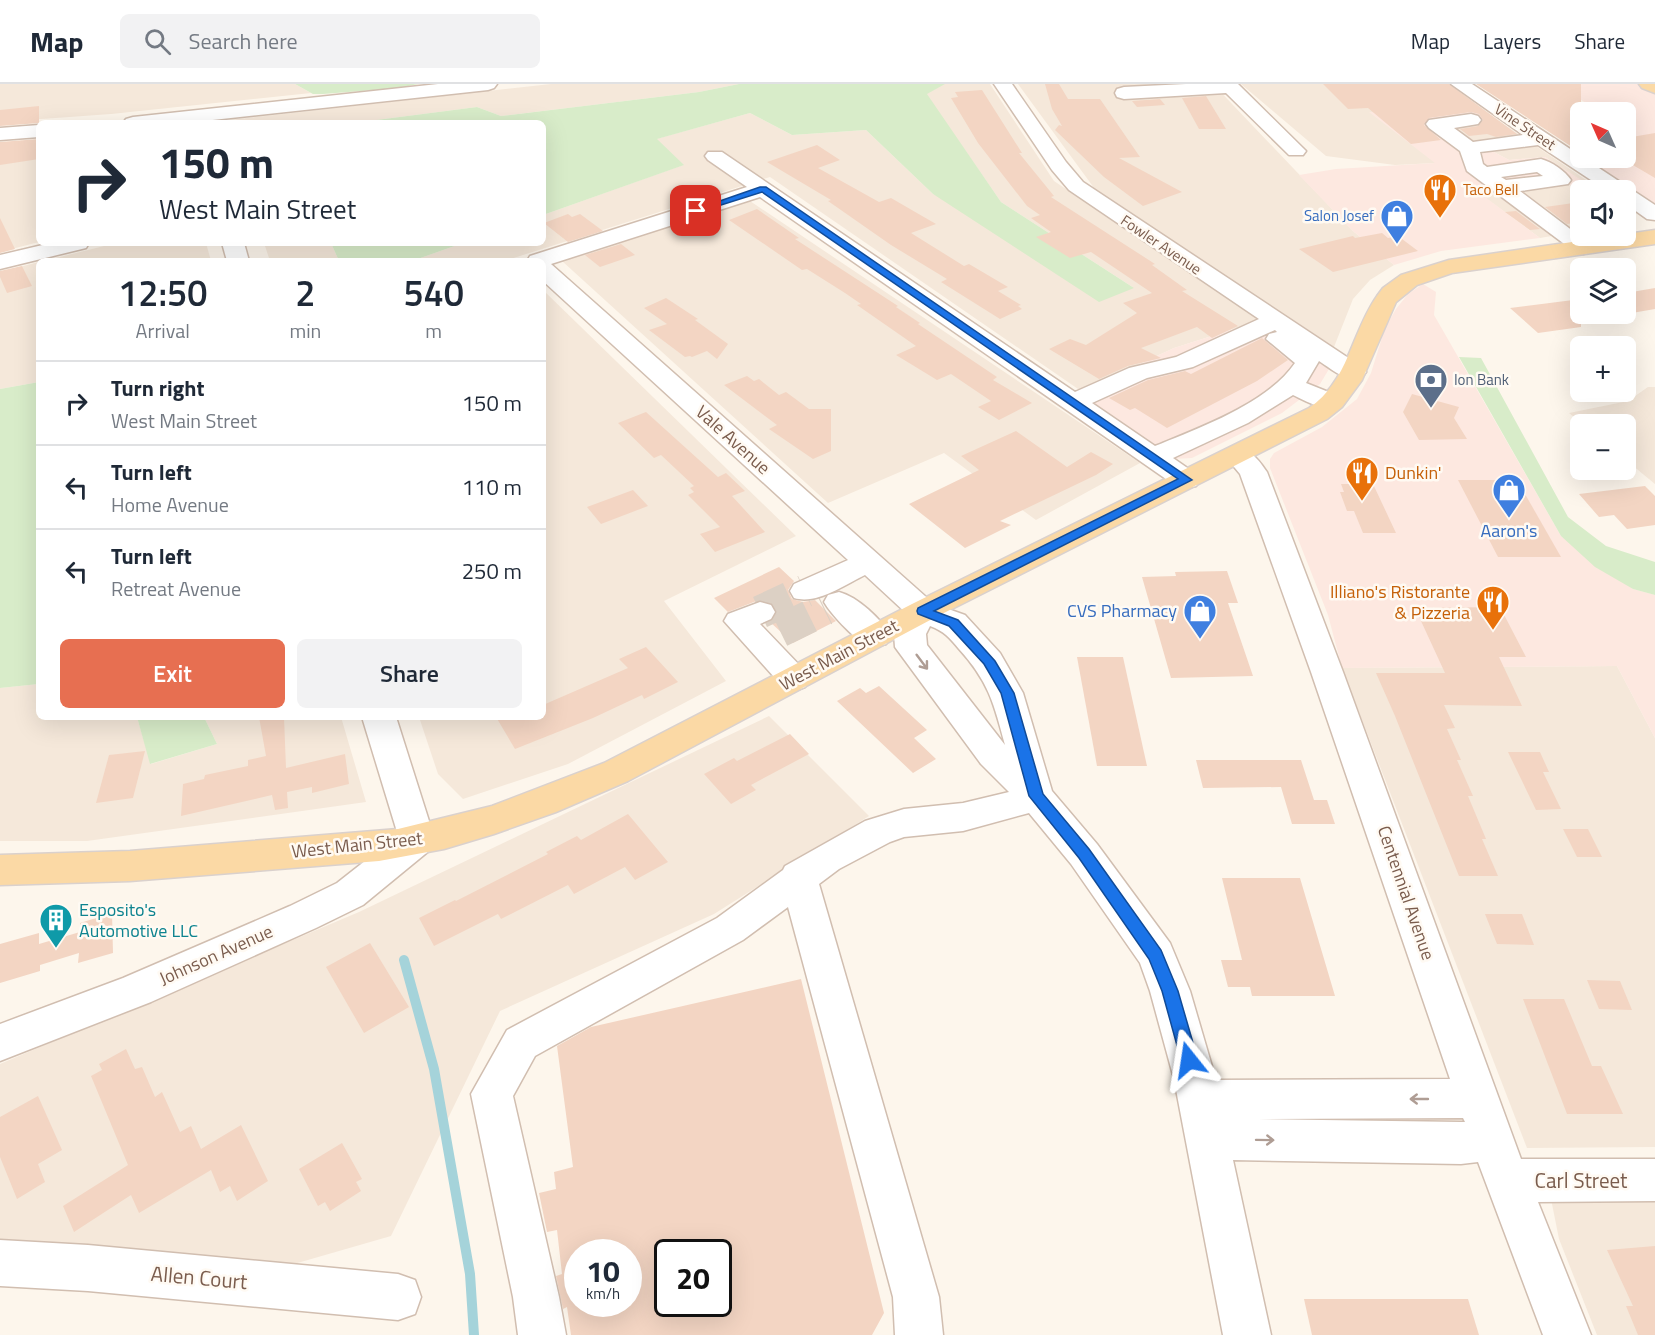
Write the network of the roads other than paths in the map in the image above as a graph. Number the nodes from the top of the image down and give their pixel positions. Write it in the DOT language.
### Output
graph roads {
  1 [pos="488,84"];
  2 [pos="1003,84"];
  3 [pos="1461,84"];
  4 [pos="1648,84"];
  5 [pos="1230,85"];
  6 [pos="450,86"];
  7 [pos="1655,87"];
  8 [pos="1124,93"];
  9 [pos="197,120"];
  10 [pos="1471,120"];
  11 [pos="36,132"];
  12 [pos="0,134"];
  13 [pos="1542,138"];
  14 [pos="1469,148"];
  15 [pos="1296,151"];
  16 [pos="715,156"];
  17 [pos="1483,174"];
  18 [pos="1604,180"];
  19 [pos="1502,187"];
  20 [pos="763,189"];
  21 [pos="1636,202"];
  22 [pos="1655,214"];
  23 [pos="1655,237"];
  24 [pos="66,246"];
  25 [pos="1583,247"];
  26 [pos="546,258"];
  27 [pos="0,262"];
  28 [pos="546,272"];
  29 [pos="1267,325"];
  30 [pos="1353,372"];
  31 [pos="1289,385"];
  32 [pos="1074,402"];
  33 [pos="1332,402"];
  34 [pos="1239,456"];
  35 [pos="1153,457"];
  36 [pos="1186,480"];
  37 [pos="868,562"];
  38 [pos="923,611"];
  39 [pos="771,635"];
  40 [pos="875,636"];
  41 [pos="794,679"];
  42 [pos="380,720"];
  43 [pos="1036,796"];
  44 [pos="417,840"];
  45 [pos="0,870"];
  46 [pos="798,877"];
  47 [pos="0,1043"];
  48 [pos="1478,1098"];
  49 [pos="1203,1120"];
  50 [pos="1493,1140"];
  51 [pos="1655,1180"];
  52 [pos="1507,1181"];
  53 [pos="0,1263"];
  54 [pos="398,1298"];
  55 [pos="542,1335"];
  56 [pos="919,1335"];
  57 [pos="1247,1335"];
  58 [pos="1567,1335"];
  1 -- 6 [label="street"];
  2 -- 29 [label="street, Fowler Avenue"];
  3 -- 13 [label="street, Vine Street"];
  4 -- 7 [label="main road"];
  5 -- 8 [label="street"];
  5 -- 15 [label="street"];
  6 -- 9 [label="street"];
  10 -- 14 [label="street"];
  11 -- 12 [label="street"];
  13 -- 14 [label="street"];
  13 -- 18 [label="street, Vine Street"];
  14 -- 17 [label="street"];
  16 -- 20 [label="street"];
  17 -- 19 [label="street"];
  17 -- 19 [label="street"];
  19 -- 25 [label="street"];
  20 -- 26 [label="street"];
  20 -- 32 [label="street"];
  21 -- 22 [label="street"];
  23 -- 25 [label="main road, West Main Street"];
  24 -- 27 [label="street"];
  25 -- 30 [label="main road, West Main Street"];
  28 -- 37 [label="street, Vale Avenue"];
  29 -- 30 [label="street, Fowler Avenue"];
  29 -- 31 [label="street"];
  29 -- 32 [label="street"];
  30 -- 33 [label="main road, West Main Street"];
  31 -- 33 [label="street"];
  31 -- 35 [label="street"];
  32 -- 35 [label="street"];
  33 -- 34 [label="main road, West Main Street"];
  34 -- 36 [label="main road, West Main Street"];
  34 -- 48 [label="street, Centennial Avenue"];
  35 -- 36 [label="street"];
  36 -- 38 [label="main road, West Main Street"];
  37 -- 38 [label="street, Vale Avenue"];
  37 -- 40 [label="street"];
  38 -- 40 [label="main road, West Main Street"];
  38 -- 43 [label="street"];
  38 -- 43 [label="street, one-way"];
  39 -- 41 [label="street"];
  40 -- 41 [label="main road, West Main Street"];
  41 -- 44 [label="main road, West Main Street"];
  42 -- 44 [label="street"];
  43 -- 46 [label="street"];
  43 -- 49 [label="street"];
  44 -- 45 [label="main road, West Main Street"];
  44 -- 47 [label="street, Johnson Avenue"];
  46 -- 55 [label="street"];
  46 -- 56 [label="street"];
  48 -- 49 [label="street, one-way"];
  48 -- 50 [label="street, Centennial Avenue"];
  49 -- 50 [label="street, one-way"];
  49 -- 57 [label="street"];
  50 -- 52 [label="street, Centennial Avenue"];
  51 -- 52 [label="street, Carl Street"];
  52 -- 58 [label="street, Centennial Avenue"];
  53 -- 54 [label="street, Allen Court"];
}
